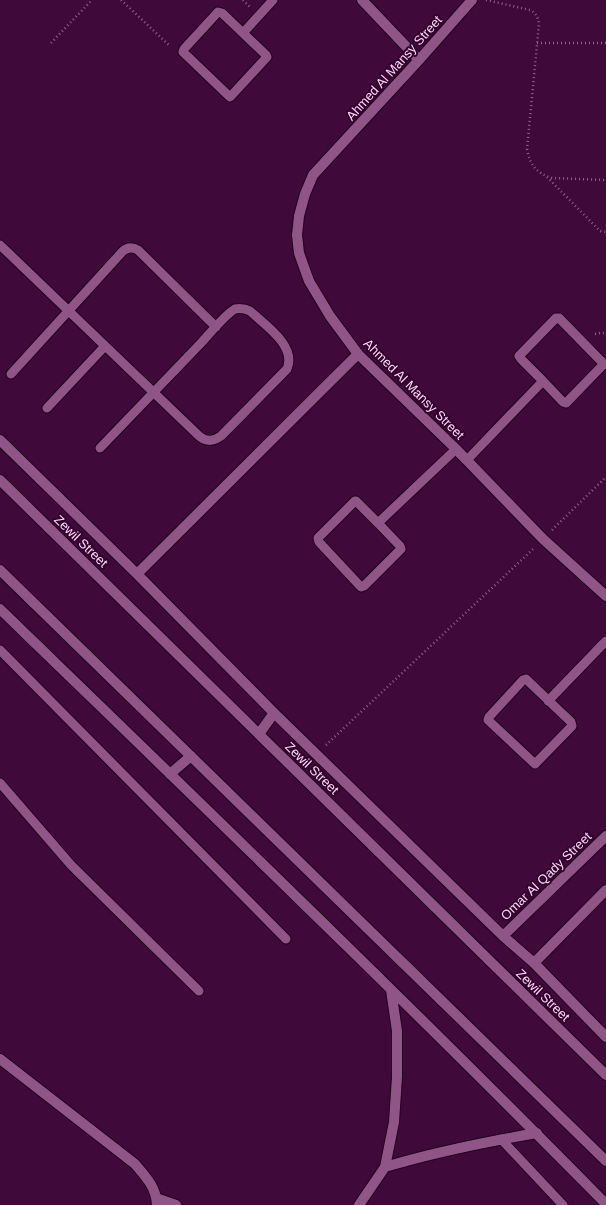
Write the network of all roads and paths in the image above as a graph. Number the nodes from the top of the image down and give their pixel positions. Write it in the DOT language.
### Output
graph roads {
  1 [pos="92,0"];
  2 [pos="121,0"];
  3 [pos="273,0"];
  4 [pos="362,0"];
  5 [pos="472,0"];
  6 [pos="486,0"];
  7 [pos="243,33"];
  8 [pos="51,43"];
  9 [pos="537,43"];
  10 [pos="606,43"];
  11 [pos="183,52"];
  12 [pos="419,60"];
  13 [pos="546,176"];
  14 [pos="606,180"];
  15 [pos="606,232"];
  16 [pos="0,245"];
  17 [pos="68,311"];
  18 [pos="216,328"];
  19 [pos="105,346"];
  20 [pos="358,354"];
  21 [pos="11,374"];
  22 [pos="543,381"];
  23 [pos="154,392"];
  24 [pos="47,408"];
  25 [pos="0,440"];
  26 [pos="100,448"];
  27 [pos="456,449"];
  28 [pos="467,460"];
  29 [pos="606,478"];
  30 [pos="0,480"];
  31 [pos="378,523"];
  32 [pos="543,539"];
  33 [pos="0,570"];
  34 [pos="137,574"];
  35 [pos="606,596"];
  36 [pos="0,609"];
  37 [pos="606,641"];
  38 [pos="0,650"];
  39 [pos="548,701"];
  40 [pos="274,713"];
  41 [pos="259,734"];
  42 [pos="317,754"];
  43 [pos="191,756"];
  44 [pos="170,774"];
  45 [pos="0,783"];
  46 [pos="606,836"];
  47 [pos="606,890"];
  48 [pos="503,936"];
  49 [pos="286,939"];
  50 [pos="534,964"];
  51 [pos="390,990"];
  52 [pos="199,991"];
  53 [pos="606,1037"];
  54 [pos="0,1059"];
  55 [pos="606,1075"];
  56 [pos="537,1133"];
  57 [pos="501,1139"];
  58 [pos="606,1161"];
  59 [pos="385,1167"];
  60 [pos="156,1202"];
  61 [pos="606,1204"];
  62 [pos="176,1205"];
  63 [pos="359,1205"];
  64 [pos="563,1205"];
  1 -- 8 [label="path"];
  2 -- 11 [label="path"];
  3 -- 7 [label="lane"];
  4 -- 12 [label="street"];
  5 -- 12 [label="street, Ahmed Al Mansy Street"];
  6 -- 9 [label="path"];
  7 -- 11 [label="lane"];
  7 -- 11 [label="lane"];
  9 -- 10 [label="path"];
  9 -- 13 [label="path"];
  12 -- 20 [label="street, Ahmed Al Mansy Street"];
  13 -- 14 [label="path"];
  13 -- 15 [label="path"];
  16 -- 17 [label="lane"];
  17 -- 18 [label="lane"];
  17 -- 19 [label="lane"];
  17 -- 21 [label="lane"];
  18 -- 23 [label="lane"];
  18 -- 23 [label="lane"];
  19 -- 23 [label="lane"];
  19 -- 24 [label="lane"];
  20 -- 27 [label="street, Ahmed Al Mansy Street"];
  20 -- 34 [label="street"];
  22 -- 22 [label="lane"];
  22 -- 28 [label="lane"];
  23 -- 26 [label="lane"];
  25 -- 34 [label="street"];
  27 -- 28 [label="street, Ahmed Al Mansy Street"];
  27 -- 31 [label="lane"];
  28 -- 32 [label="street, Ahmed Al Mansy Street"];
  29 -- 32 [label="path"];
  30 -- 41 [label="street, Zewil Street"];
  31 -- 31 [label="lane"];
  32 -- 35 [label="street, Ahmed Al Mansy Street"];
  32 -- 42 [label="path"];
  33 -- 43 [label="street"];
  34 -- 40 [label="street"];
  36 -- 44 [label="street"];
  37 -- 39 [label="lane"];
  38 -- 49 [label="lane"];
  39 -- 39 [label="lane"];
  40 -- 41 [label="street"];
  40 -- 42 [label="street"];
  41 -- 55 [label="street, Zewil Street"];
  42 -- 48 [label="street"];
  43 -- 44 [label="street"];
  43 -- 58 [label="street"];
  44 -- 51 [label="street"];
  45 -- 52 [label="lane"];
  46 -- 48 [label="street, Omar Al Qady Street"];
  47 -- 50 [label="street"];
  48 -- 50 [label="street"];
  50 -- 53 [label="street"];
  51 -- 56 [label="street"];
  51 -- 59 [label="street"];
  54 -- 60 [label="street"];
  56 -- 57 [label="street"];
  56 -- 61 [label="street"];
  57 -- 59 [label="street"];
  57 -- 64 [label="lane"];
  59 -- 63 [label="street"];
  60 -- 62 [label="street"];
}
